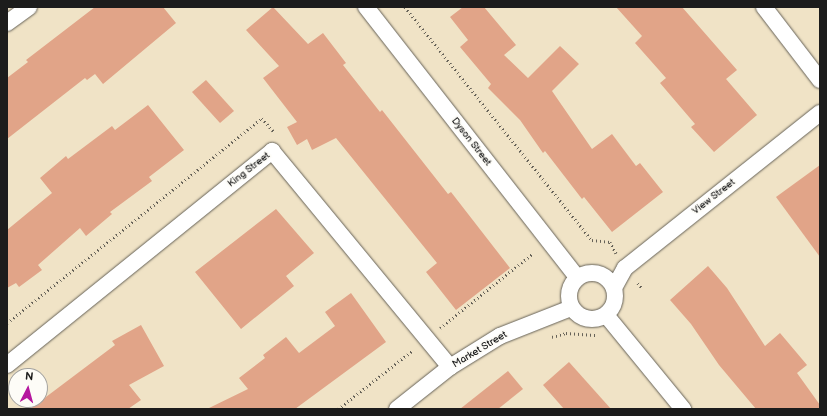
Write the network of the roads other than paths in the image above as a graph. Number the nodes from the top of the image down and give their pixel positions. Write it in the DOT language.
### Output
graph roads {
  1 [pos="29,7"];
  2 [pos="366,7"];
  3 [pos="764,7"];
  4 [pos="7,23"];
  5 [pos="820,80"];
  6 [pos="820,113"];
  7 [pos="577,277"];
  8 [pos="615,286"];
  9 [pos="571,308"];
  10 [pos="606,316"];
  11 [pos="7,364"];
  12 [pos="450,367"];
  13 [pos="397,409"];
  14 [pos="683,409"];
  1 -- 4 [label="street"];
  2 -- 7 [label="street, Dyson Street"];
  3 -- 5 [label="street"];
  6 -- 8 [label="street, View Street"];
  7 -- 8 [label="street"];
  7 -- 9 [label="street"];
  8 -- 10 [label="street"];
  9 -- 10 [label="street"];
  9 -- 12 [label="street, Market Street"];
  10 -- 14 [label="street"];
  11 -- 12 [label="street, King Street"];
  12 -- 13 [label="street, Market Street"];
}
